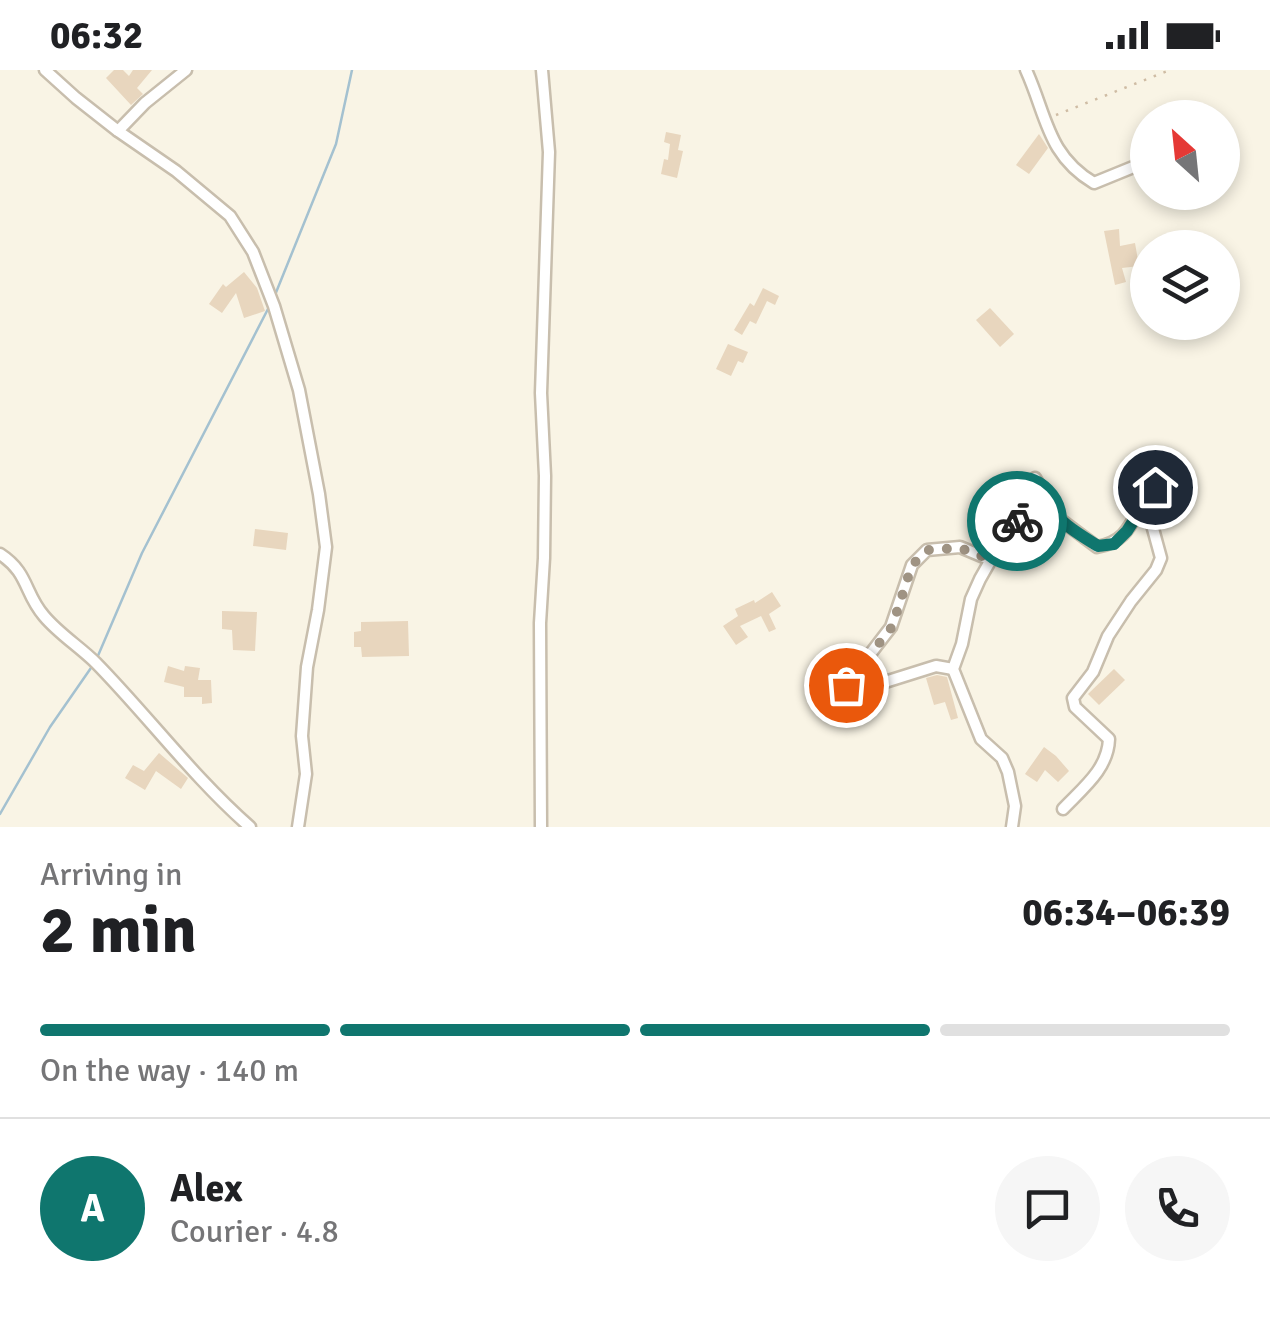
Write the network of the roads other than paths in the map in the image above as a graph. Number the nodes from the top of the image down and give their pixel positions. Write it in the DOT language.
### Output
graph roads {
  1 [pos="46,70"];
  2 [pos="186,70"];
  3 [pos="542,70"];
  4 [pos="1026,70"];
  5 [pos="118,131"];
  6 [pos="1130,168"];
  7 [pos="1169,468"];
  8 [pos="1141,506"];
  9 [pos="2,557"];
  10 [pos="992,560"];
  11 [pos="954,669"];
  12 [pos="1063,809"];
  13 [pos="250,827"];
  14 [pos="298,827"];
  15 [pos="542,827"];
  16 [pos="1012,827"];
  1 -- 5 [label="street"];
  2 -- 5 [label="street"];
  3 -- 15 [label="street"];
  4 -- 6 [label="street"];
  5 -- 14 [label="street"];
  7 -- 8 [label="street"];
  8 -- 10 [label="street"];
  8 -- 12 [label="street"];
  9 -- 13 [label="street"];
  10 -- 11 [label="street"];
  10 -- 11 [label="street"];
  11 -- 16 [label="street"];
}
